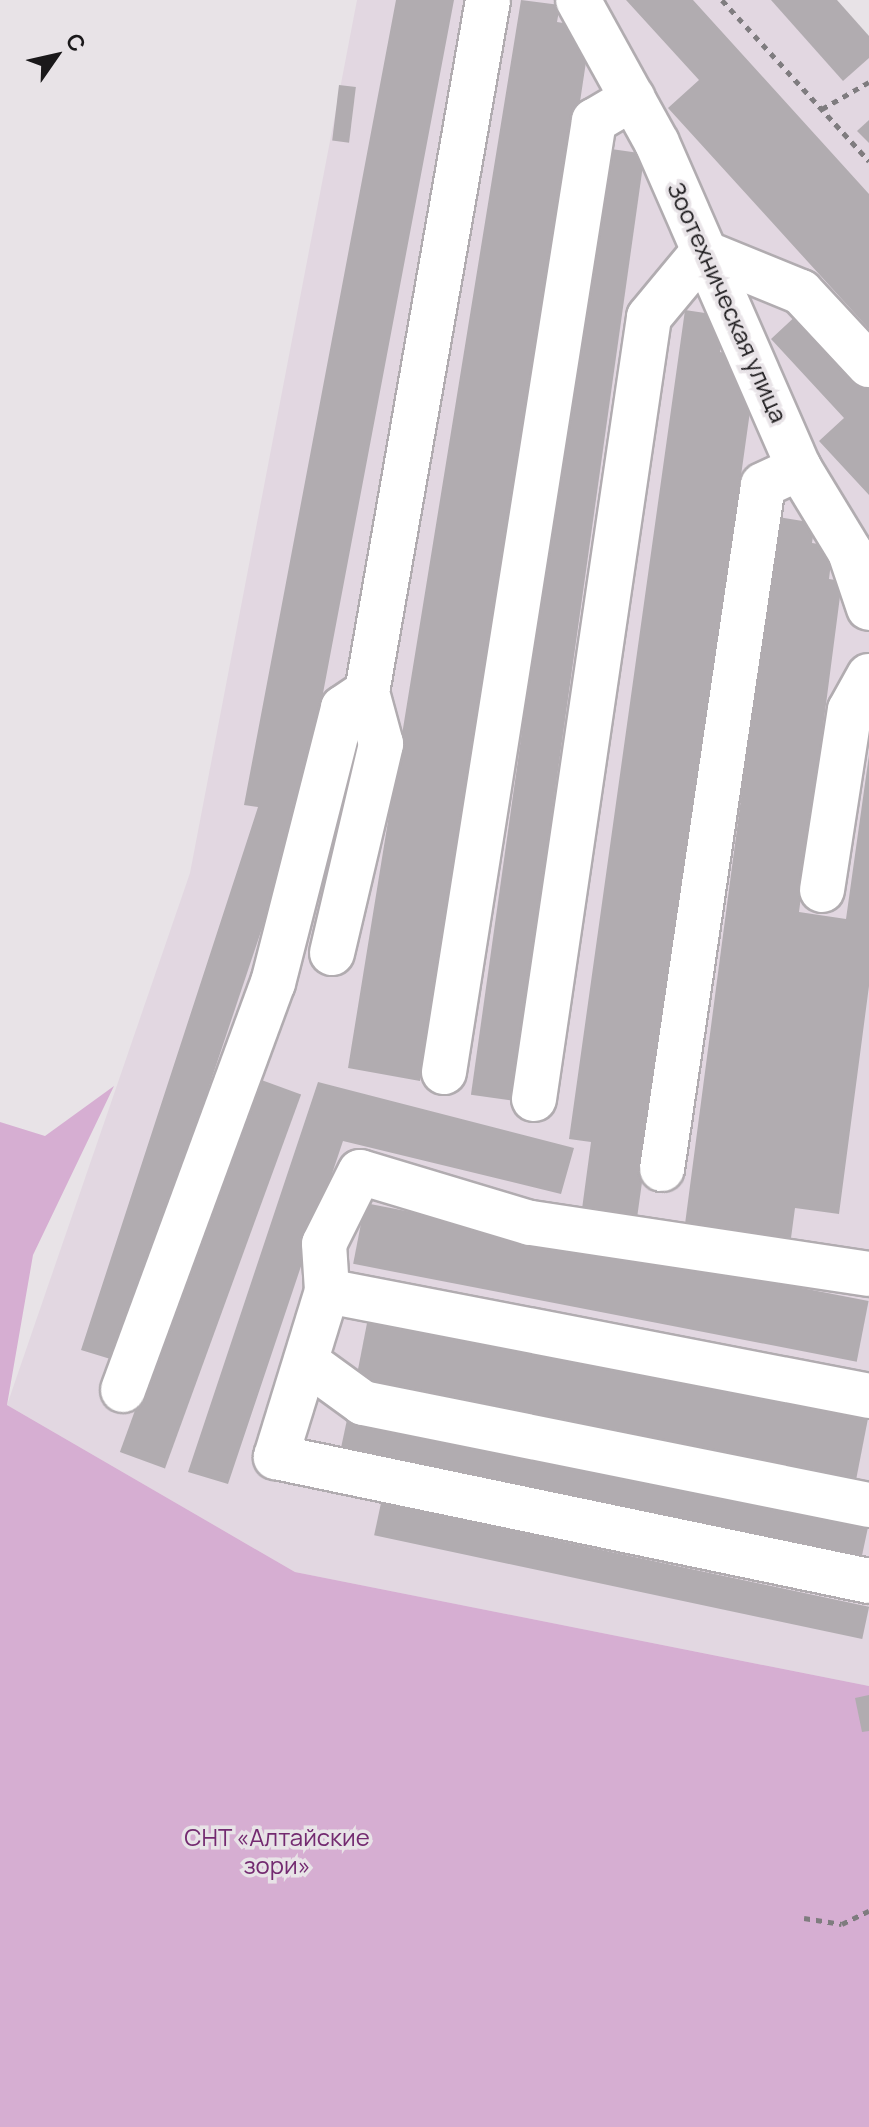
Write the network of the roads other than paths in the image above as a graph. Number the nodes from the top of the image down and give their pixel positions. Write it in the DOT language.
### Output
graph roads {
  1 [pos="488,0"];
  2 [pos="578,0"];
  3 [pos="633,98"];
  4 [pos="703,252"];
  5 [pos="869,365"];
  6 [pos="799,468"];
  7 [pos="869,608"];
  8 [pos="869,676"];
  9 [pos="367,692"];
  10 [pos="822,890"];
  11 [pos="332,953"];
  12 [pos="444,1072"];
  13 [pos="534,1099"];
  14 [pos="662,1169"];
  15 [pos="869,1274"];
  16 [pos="327,1291"];
  17 [pos="308,1363"];
  18 [pos="123,1390"];
  19 [pos="869,1396"];
  20 [pos="869,1505"];
  21 [pos="869,1581"];
  1 -- 9 [label="street"];
  2 -- 3 [label="street, Зоотехническая улица"];
  3 -- 4 [label="street, Зоотехническая улица"];
  3 -- 12 [label="street"];
  4 -- 5 [label="street"];
  4 -- 6 [label="street, Зоотехническая улица"];
  4 -- 13 [label="street"];
  6 -- 7 [label="street, Зоотехническая улица"];
  6 -- 14 [label="street"];
  8 -- 10 [label="street"];
  9 -- 11 [label="street"];
  9 -- 18 [label="street"];
  15 -- 16 [label="street"];
  16 -- 17 [label="street"];
  16 -- 19 [label="street"];
  17 -- 20 [label="street"];
  17 -- 21 [label="street"];
}
